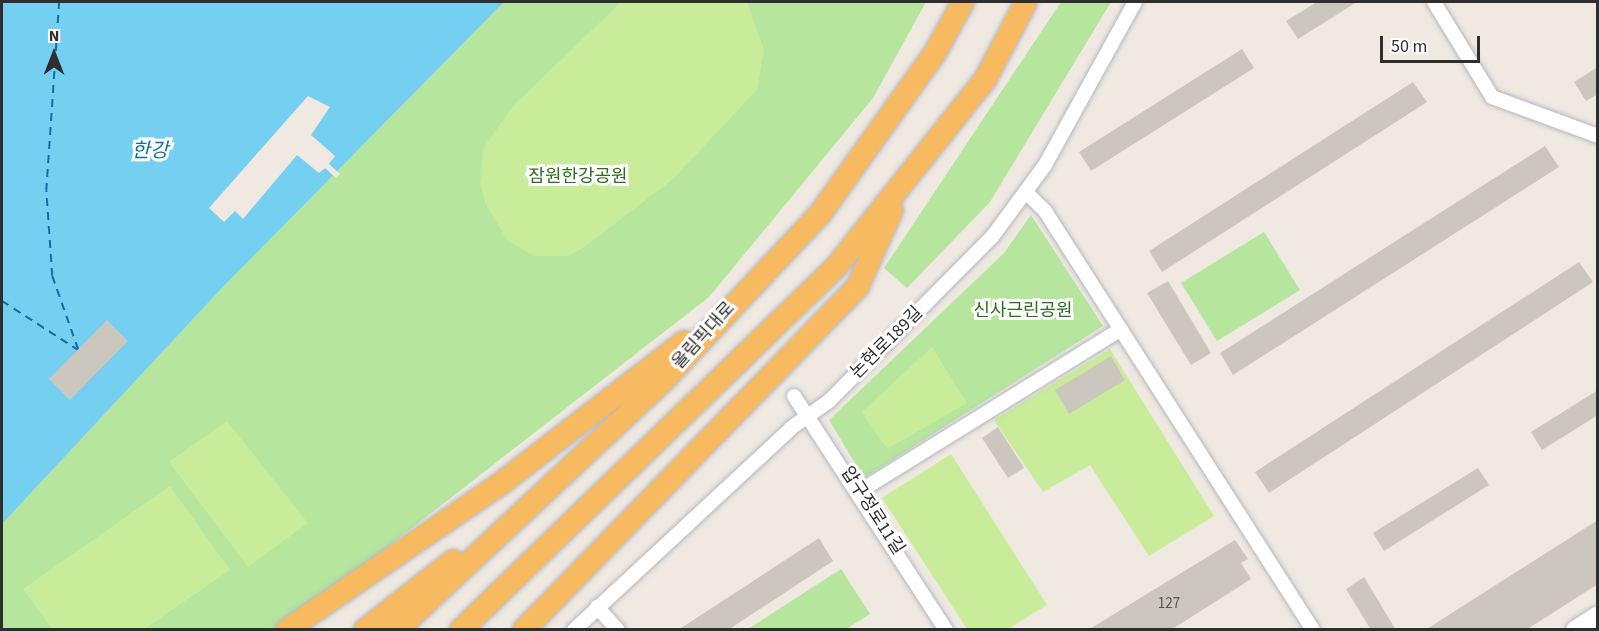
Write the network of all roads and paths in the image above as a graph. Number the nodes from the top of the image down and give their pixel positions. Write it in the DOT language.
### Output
graph roads {
  1 [pos="963,2"];
  2 [pos="1026,2"];
  3 [pos="1135,2"];
  4 [pos="1434,2"];
  5 [pos="1598,136"];
  6 [pos="906,177"];
  7 [pos="1027,193"];
  8 [pos="731,306"];
  9 [pos="1121,329"];
  10 [pos="794,396"];
  11 [pos="809,417"];
  12 [pos="860,491"];
  13 [pos="479,550"];
  14 [pos="597,607"];
  15 [pos="1598,615"];
  16 [pos="295,623"];
  17 [pos="365,630"];
  18 [pos="397,630"];
  19 [pos="461,630"];
  20 [pos="524,630"];
  21 [pos="574,630"];
  22 [pos="618,630"];
  23 [pos="946,630"];
  24 [pos="1313,630"];
  25 [pos="1575,630"];
  1 -- 8 [label="highway, 올림픽대로"];
  2 -- 6 [label="highway"];
  3 -- 7 [label="street, 논현로189길"];
  4 -- 5 [label="street"];
  6 -- 19 [label="highway"];
  6 -- 20 [label="highway"];
  7 -- 9 [label="street"];
  7 -- 11 [label="street, 논현로189길"];
  8 -- 13 [label="highway, 올림픽대로"];
  8 -- 16 [label="highway"];
  9 -- 12 [label="street"];
  9 -- 24 [label="street"];
  10 -- 11 [label="street, 압구정로11길"];
  11 -- 12 [label="street, 압구정로11길"];
  11 -- 14 [label="street, 논현로189길"];
  12 -- 23 [label="street, 압구정로11길"];
  13 -- 17 [label="highway"];
  13 -- 18 [label="highway, 올림픽대로"];
  14 -- 21 [label="street, 논현로189길"];
  14 -- 22 [label="street"];
  15 -- 25 [label="main road"];
}
